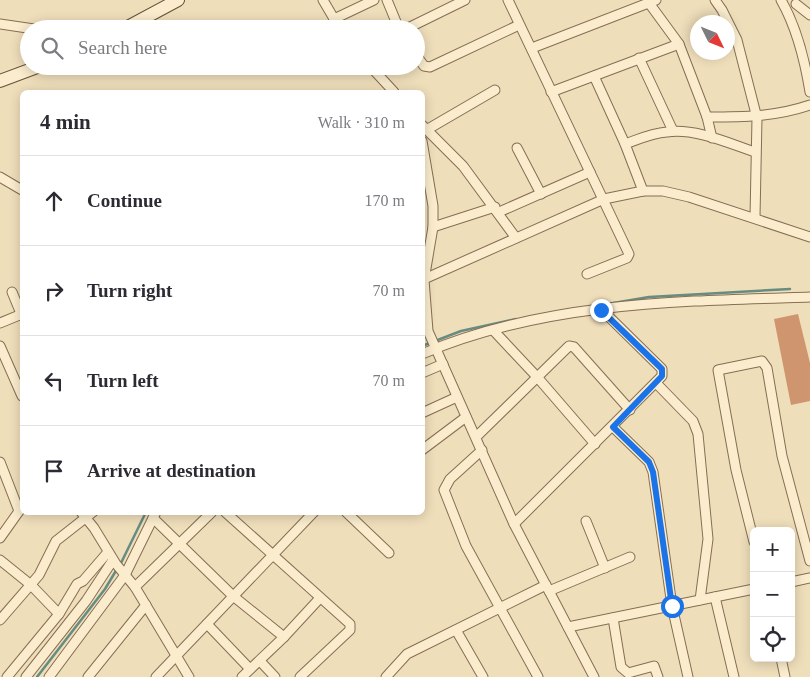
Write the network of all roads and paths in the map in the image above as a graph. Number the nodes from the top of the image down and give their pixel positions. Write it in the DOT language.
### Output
graph roads {
  1 [pos="178,0"];
  2 [pos="323,0"];
  3 [pos="374,0"];
  4 [pos="387,0"];
  5 [pos="465,0"];
  6 [pos="508,0"];
  7 [pos="715,0"];
  8 [pos="781,0"];
  9 [pos="652,2"];
  10 [pos="797,2"];
  11 [pos="789,15"];
  12 [pos="810,16"];
  13 [pos="334,19"];
  14 [pos="141,20"];
  15 [pos="395,20"];
  16 [pos="424,20"];
  17 [pos="0,24"];
  18 [pos="519,25"];
  19 [pos="20,27"];
  20 [pos="678,44"];
  21 [pos="532,48"];
  22 [pos="639,58"];
  23 [pos="425,66"];
  24 [pos="20,74"];
  25 [pos="378,75"];
  26 [pos="594,76"];
  27 [pos="0,81"];
  28 [pos="392,90"];
  29 [pos="495,90"];
  30 [pos="551,92"];
  31 [pos="810,92"];
  32 [pos="810,106"];
  33 [pos="707,117"];
  34 [pos="758,118"];
  35 [pos="425,127"];
  36 [pos="673,131"];
  37 [pos="712,138"];
  38 [pos="625,144"];
  39 [pos="517,148"];
  40 [pos="755,152"];
  41 [pos="425,158"];
  42 [pos="590,172"];
  43 [pos="0,177"];
  44 [pos="20,189"];
  45 [pos="643,190"];
  46 [pos="541,194"];
  47 [pos="604,199"];
  48 [pos="497,210"];
  49 [pos="755,217"];
  50 [pos="433,226"];
  51 [pos="810,237"];
  52 [pos="516,238"];
  53 [pos="425,269"];
  54 [pos="587,274"];
  55 [pos="425,279"];
  56 [pos="12,292"];
  57 [pos="810,297"];
  58 [pos="20,310"];
  59 [pos="601,310"];
  60 [pos="20,316"];
  61 [pos="425,318"];
  62 [pos="0,323"];
  63 [pos="493,330"];
  64 [pos="434,346"];
  65 [pos="1,351"];
  66 [pos="425,352"];
  67 [pos="443,364"];
  68 [pos="425,372"];
  69 [pos="538,378"];
  70 [pos="656,383"];
  71 [pos="20,392"];
  72 [pos="456,397"];
  73 [pos="630,410"];
  74 [pos="425,411"];
  75 [pos="466,417"];
  76 [pos="613,427"];
  77 [pos="476,437"];
  78 [pos="595,444"];
  79 [pos="425,448"];
  80 [pos="482,450"];
  81 [pos="0,462"];
  82 [pos="20,507"];
  83 [pos="20,510"];
  84 [pos="86,515"];
  85 [pos="88,515"];
  86 [pos="154,515"];
  87 [pos="209,515"];
  88 [pos="228,515"];
  89 [pos="311,515"];
  90 [pos="349,515"];
  91 [pos="586,521"];
  92 [pos="514,524"];
  93 [pos="3,527"];
  94 [pos="750,527"];
  95 [pos="0,538"];
  96 [pos="180,544"];
  97 [pos="389,553"];
  98 [pos="272,557"];
  99 [pos="630,557"];
  100 [pos="0,560"];
  101 [pos="810,560"];
  102 [pos="117,565"];
  103 [pos="604,568"];
  104 [pos="810,578"];
  105 [pos="795,581"];
  106 [pos="31,584"];
  107 [pos="135,587"];
  108 [pos="547,588"];
  109 [pos="750,590"];
  110 [pos="233,596"];
  111 [pos="715,597"];
  112 [pos="320,598"];
  113 [pos="700,600"];
  114 [pos="146,605"];
  115 [pos="672,606"];
  116 [pos="500,608"];
  117 [pos="59,614"];
  118 [pos="614,618"];
  119 [pos="0,620"];
  120 [pos="207,624"];
  121 [pos="568,627"];
  122 [pos="456,630"];
  123 [pos="284,637"];
  124 [pos="175,655"];
  125 [pos="260,661"];
  126 [pos="781,662"];
  127 [pos="250,669"];
  128 [pos="391,675"];
  129 [pos="7,677"];
  130 [pos="26,677"];
  131 [pos="49,677"];
  132 [pos="88,677"];
  133 [pos="156,677"];
  134 [pos="189,677"];
  135 [pos="242,677"];
  136 [pos="275,677"];
  137 [pos="300,677"];
  138 [pos="483,677"];
  139 [pos="538,677"];
  140 [pos="594,677"];
  141 [pos="658,677"];
  142 [pos="688,677"];
  143 [pos="734,677"];
  144 [pos="785,677"];
  1 -- 14 [label="street"];
  2 -- 13 [label="street"];
  3 -- 13 [label="street"];
  4 -- 15 [label="street"];
  5 -- 16 [label="street"];
  6 -- 18 [label="street"];
  7 -- 34 [label="street"];
  8 -- 11 [label="street"];
  9 -- 20 [label="street"];
  9 -- 21 [label="street"];
  10 -- 11 [label="street"];
  10 -- 12 [label="street"];
  11 -- 31 [label="street"];
  17 -- 19 [label="street"];
  18 -- 21 [label="street"];
  18 -- 23 [label="street"];
  20 -- 22 [label="street"];
  20 -- 33 [label="street"];
  21 -- 30 [label="street"];
  22 -- 26 [label="street"];
  22 -- 36 [label="street"];
  24 -- 27 [label="street"];
  25 -- 28 [label="street"];
  26 -- 30 [label="street"];
  26 -- 38 [label="street"];
  29 -- 35 [label="street"];
  30 -- 42 [label="street"];
  32 -- 34 [label="street"];
  33 -- 34 [label="street"];
  33 -- 37 [label="street"];
  34 -- 40 [label="street"];
  35 -- 48 [label="street"];
  36 -- 37 [label="street"];
  36 -- 38 [label="street"];
  37 -- 40 [label="street"];
  38 -- 45 [label="street"];
  39 -- 46 [label="street"];
  40 -- 49 [label="street"];
  41 -- 50 [label="street"];
  42 -- 46 [label="street"];
  42 -- 47 [label="street"];
  43 -- 44 [label="street"];
  45 -- 47 [label="street"];
  45 -- 49 [label="street"];
  46 -- 48 [label="street"];
  47 -- 52 [label="street"];
  47 -- 54 [label="street"];
  48 -- 50 [label="street"];
  48 -- 52 [label="street"];
  49 -- 51 [label="street"];
  50 -- 53 [label="street"];
  52 -- 55 [label="street"];
  56 -- 58 [label="street"];
  57 -- 59 [label="street"];
  59 -- 63 [label="street"];
  59 -- 70 [label="street"];
  60 -- 62 [label="street"];
  61 -- 64 [label="street"];
  63 -- 64 [label="street"];
  63 -- 69 [label="street"];
  64 -- 66 [label="street"];
  64 -- 67 [label="street"];
  65 -- 71 [label="street"];
  67 -- 68 [label="street"];
  67 -- 72 [label="street"];
  69 -- 73 [label="street"];
  69 -- 77 [label="street"];
  69 -- 78 [label="street"];
  70 -- 73 [label="street"];
  70 -- 113 [label="street"];
  72 -- 74 [label="street"];
  72 -- 75 [label="street"];
  73 -- 76 [label="street"];
  75 -- 77 [label="street"];
  75 -- 79 [label="street"];
  76 -- 78 [label="street"];
  76 -- 115 [label="street"];
  77 -- 80 [label="street"];
  78 -- 92 [label="street"];
  80 -- 92 [label="street"];
  80 -- 116 [label="street"];
  81 -- 82 [label="street"];
  83 -- 93 [label="street"];
  84 -- 106 [label="street"];
  85 -- 102 [label="street"];
  86 -- 96 [label="street"];
  86 -- 102 [label="street"];
  87 -- 96 [label="street"];
  88 -- 98 [label="street"];
  89 -- 98 [label="street"];
  90 -- 97 [label="street"];
  91 -- 103 [label="street"];
  92 -- 108 [label="street"];
  93 -- 95 [label="street"];
  94 -- 101 [label="street"];
  96 -- 107 [label="street"];
  96 -- 110 [label="street"];
  98 -- 110 [label="street"];
  98 -- 112 [label="street"];
  99 -- 103 [label="street"];
  100 -- 106 [label="street"];
  102 -- 107 [label="street"];
  102 -- 117 [label="street"];
  102 -- 130 [label="street"];
  102 -- 131 [label="street"];
  103 -- 108 [label="street"];
  104 -- 105 [label="street"];
  106 -- 117 [label="street"];
  106 -- 119 [label="street"];
  107 -- 114 [label="street"];
  108 -- 116 [label="street"];
  108 -- 121 [label="street"];
  109 -- 111 [label="street"];
  110 -- 120 [label="street"];
  110 -- 123 [label="street"];
  111 -- 113 [label="street"];
  111 -- 143 [label="street"];
  112 -- 123 [label="street"];
  112 -- 137 [label="street"];
  113 -- 115 [label="street"];
  114 -- 124 [label="street"];
  114 -- 132 [label="street"];
  115 -- 118 [label="street"];
  115 -- 142 [label="street"];
  116 -- 122 [label="street"];
  116 -- 139 [label="street"];
  117 -- 129 [label="street"];
  118 -- 121 [label="street"];
  118 -- 141 [label="street"];
  120 -- 124 [label="street"];
  120 -- 127 [label="street"];
  121 -- 140 [label="street"];
  122 -- 128 [label="street"];
  122 -- 138 [label="street"];
  123 -- 125 [label="street"];
  124 -- 133 [label="street"];
  124 -- 134 [label="street"];
  125 -- 127 [label="street"];
  125 -- 136 [label="street"];
  126 -- 144 [label="street"];
  127 -- 135 [label="street"];
}
